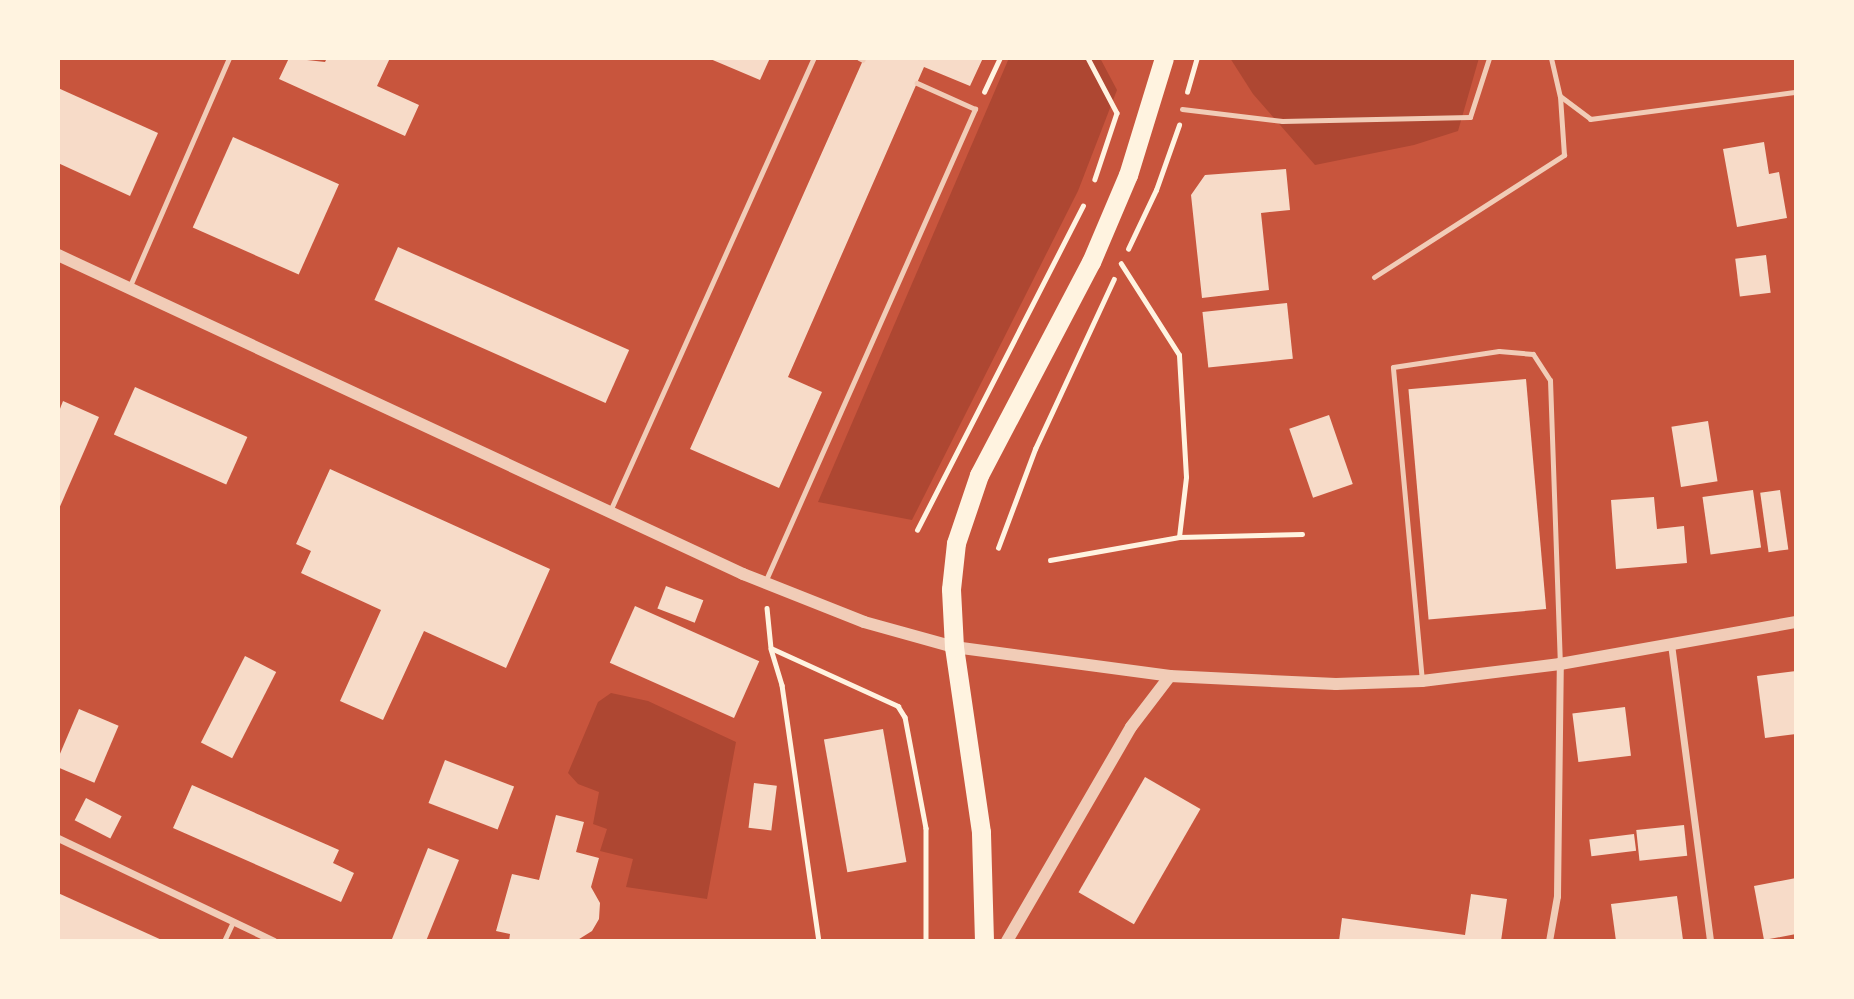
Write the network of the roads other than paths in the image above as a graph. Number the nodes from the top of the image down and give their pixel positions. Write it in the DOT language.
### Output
graph roads {
  1 [pos="229,58"];
  2 [pos="814,58"];
  3 [pos="1164,58"];
  4 [pos="1489,58"];
  5 [pos="1551,58"];
  6 [pos="917,83"];
  7 [pos="1796,92"];
  8 [pos="1560,96"];
  9 [pos="1182,109"];
  10 [pos="58,255"];
  11 [pos="1374,277"];
  12 [pos="129,288"];
  13 [pos="610,511"];
  14 [pos="765,583"];
  15 [pos="1796,622"];
  16 [pos="1671,644"];
  17 [pos="954,647"];
  18 [pos="1560,664"];
  19 [pos="1170,676"];
  20 [pos="1422,681"];
  21 [pos="58,838"];
  22 [pos="233,922"];
  23 [pos="224,941"];
  24 [pos="274,941"];
  25 [pos="984,941"];
  26 [pos="1007,941"];
  27 [pos="1549,941"];
  28 [pos="1710,941"];
  1 -- 12 [label="lane"];
  2 -- 13 [label="lane"];
  3 -- 17 [label="highway"];
  4 -- 9 [label="lane"];
  5 -- 8 [label="lane"];
  6 -- 14 [label="lane"];
  7 -- 8 [label="lane"];
  8 -- 11 [label="lane"];
  10 -- 12 [label="street"];
  12 -- 13 [label="street"];
  13 -- 14 [label="street"];
  14 -- 17 [label="street"];
  15 -- 16 [label="street"];
  16 -- 18 [label="street"];
  16 -- 28 [label="street"];
  17 -- 19 [label="street"];
  17 -- 25 [label="highway"];
  18 -- 20 [label="street"];
  18 -- 20 [label="lane"];
  18 -- 27 [label="street"];
  19 -- 20 [label="street"];
  19 -- 26 [label="street"];
  21 -- 22 [label="street"];
  22 -- 23 [label="lane"];
  22 -- 24 [label="street"];
}
